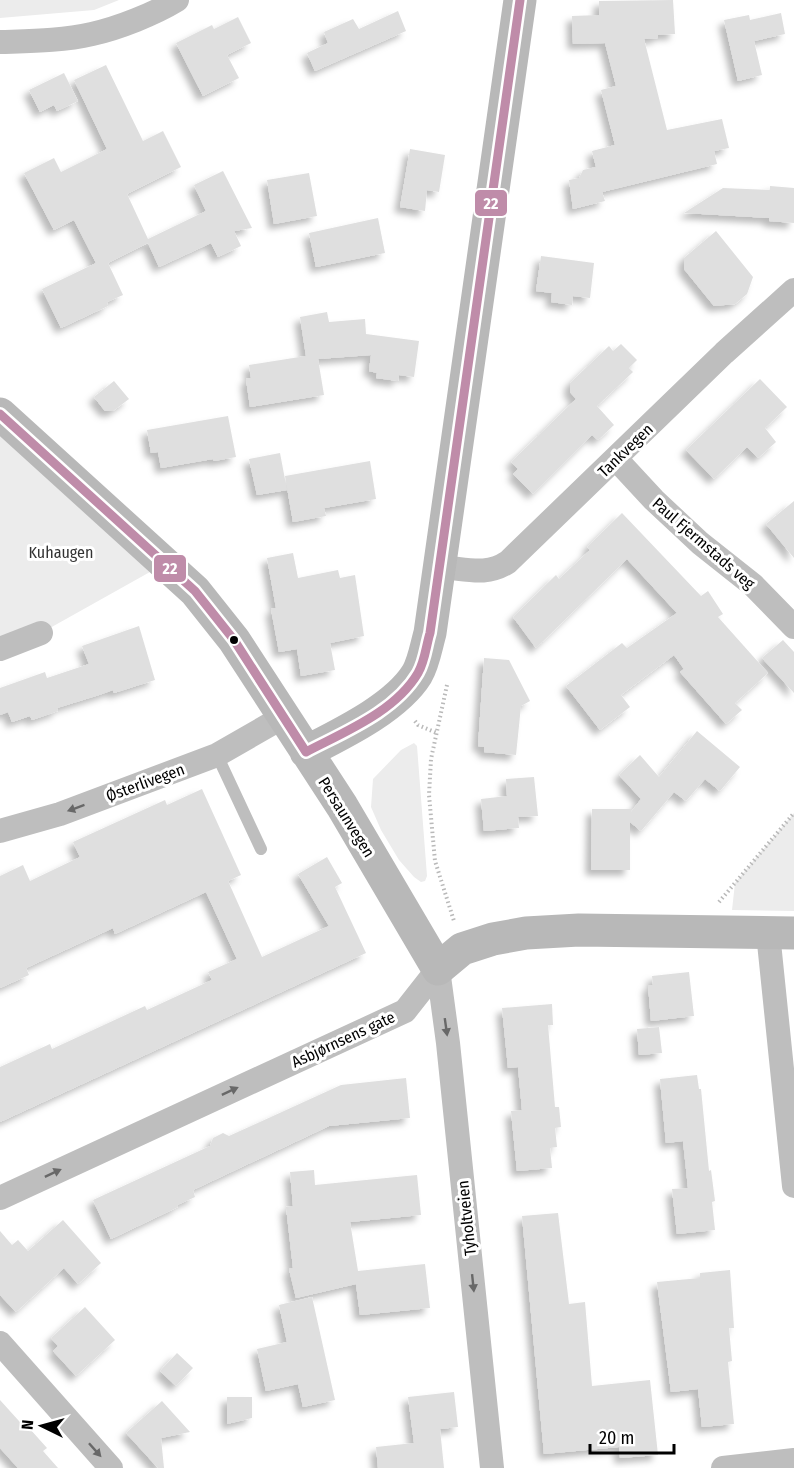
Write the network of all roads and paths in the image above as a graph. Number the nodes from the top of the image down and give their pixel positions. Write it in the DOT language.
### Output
graph roads {
  1 [pos="177,0"];
  2 [pos="520,0"];
  3 [pos="0,42"];
  4 [pos="794,290"];
  5 [pos="0,414"];
  6 [pos="616,459"];
  7 [pos="439,567"];
  8 [pos="794,627"];
  9 [pos="41,633"];
  10 [pos="0,649"];
  11 [pos="283,717"];
  12 [pos="437,733"];
  13 [pos="306,752"];
  14 [pos="217,755"];
  15 [pos="794,813"];
  16 [pos="0,831"];
  17 [pos="261,849"];
  18 [pos="693,932"];
  19 [pos="781,933"];
  20 [pos="450,959"];
  21 [pos="794,1186"];
  22 [pos="0,1198"];
  23 [pos="0,1344"];
  24 [pos="794,1460"];
  25 [pos="111,1468"];
  26 [pos="492,1468"];
  27 [pos="723,1468"];
  1 -- 3 [label="street"];
  2 -- 7 [label="street"];
  4 -- 6 [label="street, Tankvegen"];
  5 -- 11 [label="street, Persaunvegen"];
  6 -- 7 [label="street, Tankvegen"];
  6 -- 8 [label="street, Paul Fjermstads veg"];
  7 -- 13 [label="street"];
  9 -- 10 [label="street"];
  11 -- 13 [label="street, Persaunvegen"];
  11 -- 14 [label="street, Østerlivegen"];
  12 -- 20 [label="path"];
  13 -- 20 [label="street, Persaunvegen"];
  14 -- 16 [label="street, Østerlivegen, one-way"];
  14 -- 17 [label="lane"];
  15 -- 18 [label="path"];
  18 -- 19 [label="street"];
  18 -- 20 [label="street"];
  19 -- 21 [label="street"];
  22 -- 20 [label="street, Asbjørnsens gate, one-way"];
  20 -- 26 [label="street, Tyholtveien, one-way"];
  23 -- 25 [label="street, one-way"];
  24 -- 27 [label="street"];
}
